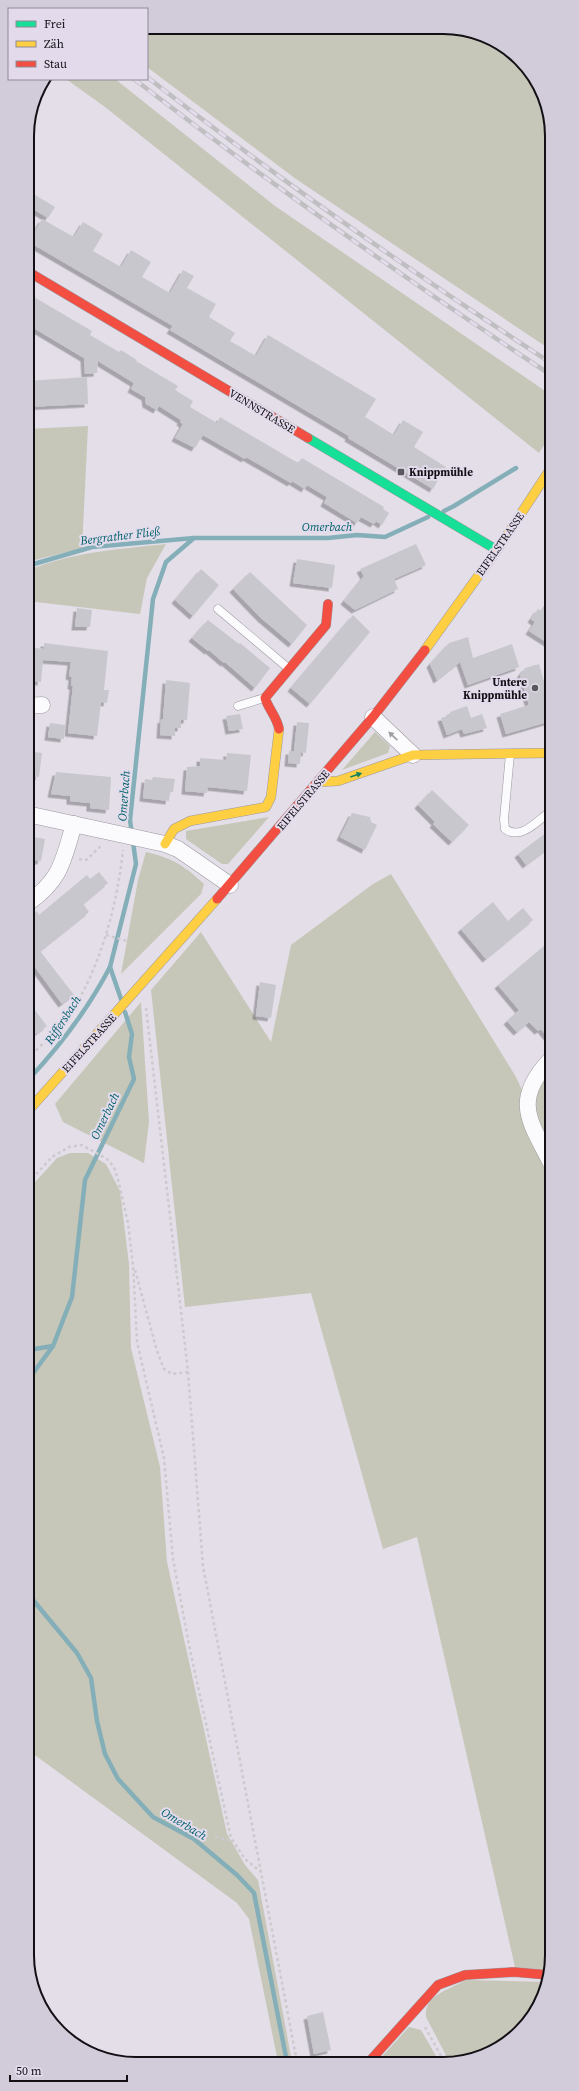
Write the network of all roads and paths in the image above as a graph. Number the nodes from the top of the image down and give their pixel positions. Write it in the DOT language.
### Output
graph roads {
  1 [pos="34,275"];
  2 [pos="545,477"];
  3 [pos="497,550"];
  4 [pos="328,604"];
  5 [pos="218,609"];
  6 [pos="288,669"];
  7 [pos="265,698"];
  8 [pos="238,706"];
  9 [pos="373,717"];
  10 [pos="510,753"];
  11 [pos="545,753"];
  12 [pos="413,755"];
  13 [pos="318,782"];
  14 [pos="34,815"];
  15 [pos="545,816"];
  16 [pos="74,824"];
  17 [pos="119,834"];
  18 [pos="165,844"];
  19 [pos="64,857"];
  20 [pos="230,885"];
  21 [pos="34,897"];
  22 [pos="106,935"];
  23 [pos="127,941"];
  24 [pos="143,982"];
  25 [pos="34,1052"];
  26 [pos="545,1067"];
  27 [pos="34,1104"];
  28 [pos="545,1148"];
  29 [pos="34,1176"];
  30 [pos="133,1265"];
  31 [pos="188,1372"];
  32 [pos="215,1837"];
  33 [pos="234,1843"];
  34 [pos="261,1872"];
  35 [pos="543,1974"];
  36 [pos="416,2009"];
  37 [pos="296,2057"];
  38 [pos="373,2057"];
  39 [pos="441,2057"];
  1 -- 3 [label="street, VENNSTRASSE"];
  2 -- 3 [label="street, EIFELSTRASSE"];
  3 -- 9 [label="street, EIFELSTRASSE"];
  4 -- 6 [label="street"];
  5 -- 6 [label="lane"];
  6 -- 7 [label="street"];
  7 -- 8 [label="lane"];
  7 -- 18 [label="street"];
  12 -- 9 [label="street, one-way"];
  9 -- 13 [label="street, EIFELSTRASSE"];
  10 -- 11 [label="street"];
  10 -- 12 [label="street"];
  10 -- 15 [label="lane"];
  13 -- 12 [label="street, one-way"];
  13 -- 20 [label="street, EIFELSTRASSE"];
  14 -- 16 [label="street"];
  16 -- 17 [label="street"];
  16 -- 19 [label="street"];
  17 -- 18 [label="street"];
  17 -- 19 [label="path"];
  17 -- 22 [label="path"];
  18 -- 20 [label="street"];
  19 -- 21 [label="street"];
  20 -- 24 [label="street, EIFELSTRASSE"];
  22 -- 23 [label="path"];
  22 -- 25 [label="path"];
  24 -- 27 [label="street, EIFELSTRASSE"];
  24 -- 31 [label="path"];
  26 -- 28 [label="street"];
  29 -- 30 [label="path"];
  30 -- 31 [label="path"];
  30 -- 33 [label="path"];
  31 -- 34 [label="path"];
  32 -- 33 [label="path"];
  33 -- 34 [label="path"];
  34 -- 37 [label="path"];
  35 -- 36 [label="street"];
  36 -- 38 [label="street"];
  36 -- 39 [label="path"];
}
